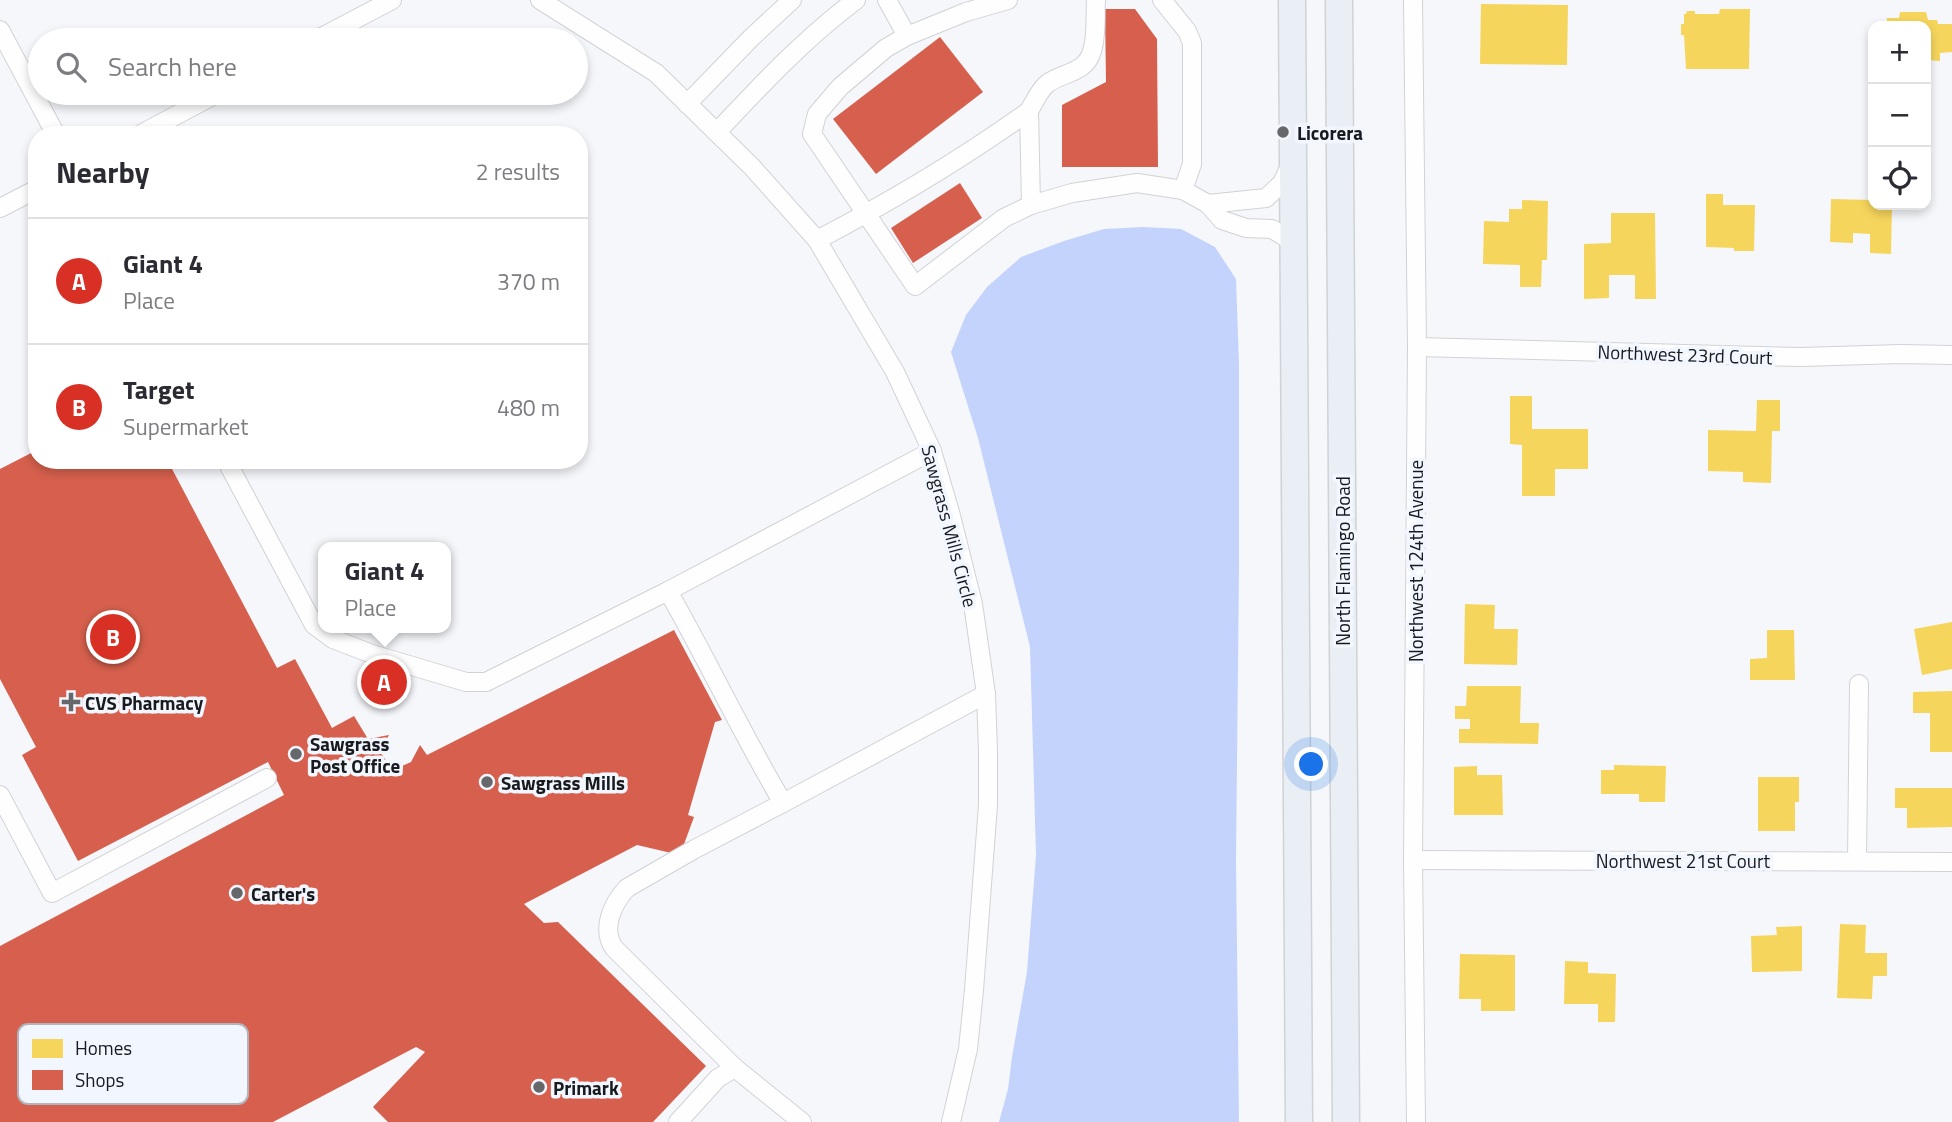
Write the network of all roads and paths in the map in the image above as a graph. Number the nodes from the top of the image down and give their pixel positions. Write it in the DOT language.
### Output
graph roads {
  1 [pos="392,0"];
  2 [pos="540,0"];
  3 [pos="792,0"];
  4 [pos="856,0"];
  5 [pos="887,0"];
  6 [pos="1008,0"];
  7 [pos="1096,0"];
  8 [pos="1162,0"];
  9 [pos="1292,0"];
  10 [pos="1339,0"];
  11 [pos="1413,0"];
  12 [pos="339,28"];
  13 [pos="584,28"];
  14 [pos="0,30"];
  15 [pos="588,30"];
  16 [pos="906,36"];
  17 [pos="28,82"];
  18 [pos="687,104"];
  19 [pos="40,105"];
  20 [pos="195,105"];
  21 [pos="1030,111"];
  22 [pos="51,126"];
  23 [pos="156,126"];
  24 [pos="717,132"];
  25 [pos="1293,161"];
  26 [pos="1183,190"];
  27 [pos="28,194"];
  28 [pos="1208,204"];
  29 [pos="1031,205"];
  30 [pos="0,208"];
  31 [pos="866,215"];
  32 [pos="817,240"];
  33 [pos="1293,242"];
  34 [pos="1417,347"];
  35 [pos="1952,355"];
  36 [pos="932,451"];
  37 [pos="231,469"];
  38 [pos="668,591"];
  39 [pos="318,628"];
  40 [pos="325,633"];
  41 [pos="1859,684"];
  42 [pos="986,694"];
  43 [pos="267,778"];
  44 [pos="0,795"];
  45 [pos="783,803"];
  46 [pos="1413,860"];
  47 [pos="1857,860"];
  48 [pos="1952,862"];
  49 [pos="736,1068"];
  50 [pos="678,1122"];
  51 [pos="802,1122"];
  52 [pos="951,1122"];
  53 [pos="1299,1122"];
  54 [pos="1346,1122"];
  55 [pos="1416,1122"];
  1 -- 12 [label="street"];
  2 -- 13 [label="street, Sawgrass Mills Circle"];
  3 -- 18 [label="street"];
  4 -- 24 [label="street"];
  5 -- 16 [label="street"];
  6 -- 16 [label="street"];
  7 -- 21 [label="street"];
  8 -- 26 [label="street"];
  9 -- 25 [label="highway"];
  10 -- 54 [label="highway, North Flamingo Road"];
  11 -- 34 [label="street, Northwest 124th Avenue"];
  14 -- 17 [label="street"];
  15 -- 18 [label="street, Sawgrass Mills Circle"];
  16 -- 31 [label="street"];
  18 -- 24 [label="street, Sawgrass Mills Circle"];
  19 -- 22 [label="street"];
  20 -- 23 [label="street"];
  21 -- 29 [label="street"];
  21 -- 31 [label="street"];
  24 -- 32 [label="street, Sawgrass Mills Circle"];
  25 -- 28 [label="street"];
  25 -- 33 [label="highway"];
  26 -- 28 [label="street"];
  26 -- 29 [label="street"];
  27 -- 30 [label="street"];
  28 -- 33 [label="street"];
  29 -- 31 [label="street"];
  31 -- 32 [label="street"];
  32 -- 36 [label="street, Sawgrass Mills Circle"];
  33 -- 53 [label="highway"];
  34 -- 35 [label="street, Northwest 23rd Court"];
  34 -- 46 [label="street, Northwest 124th Avenue"];
  36 -- 38 [label="street"];
  36 -- 42 [label="street, Sawgrass Mills Circle"];
  37 -- 39 [label="street"];
  38 -- 40 [label="street"];
  38 -- 45 [label="street"];
  41 -- 47 [label="street"];
  42 -- 45 [label="street"];
  42 -- 52 [label="street, Sawgrass Mills Circle"];
  43 -- 44 [label="street"];
  45 -- 49 [label="street"];
  46 -- 47 [label="street, Northwest 21st Court"];
  46 -- 55 [label="street, Northwest 124th Avenue"];
  47 -- 48 [label="street, Northwest 21st Court"];
  49 -- 50 [label="street"];
  49 -- 51 [label="street"];
}
